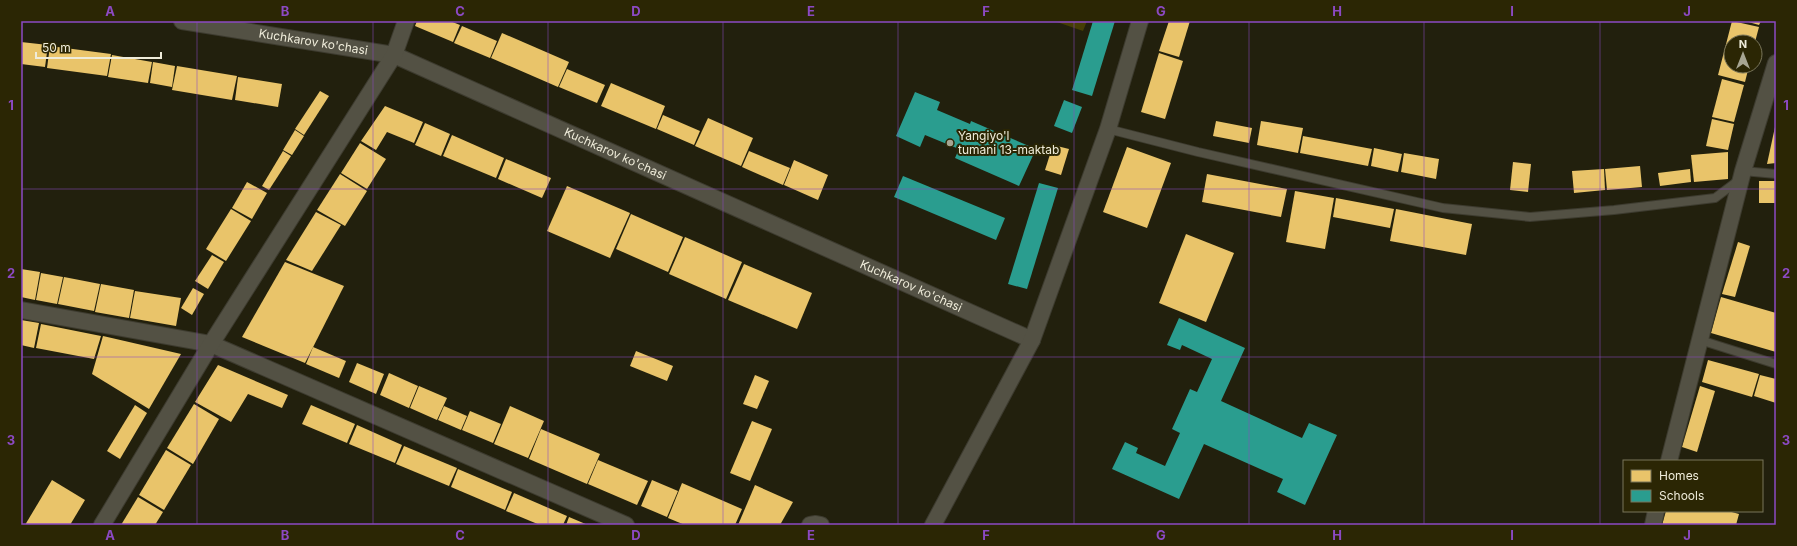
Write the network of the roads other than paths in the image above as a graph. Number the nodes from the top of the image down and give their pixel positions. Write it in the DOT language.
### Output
graph roads {
  1 [pos="182,21"];
  2 [pos="406,21"];
  3 [pos="1140,21"];
  4 [pos="394,55"];
  5 [pos="1776,63"];
  6 [pos="1108,129"];
  7 [pos="1776,174"];
  8 [pos="1743,175"];
  9 [pos="21,310"];
  10 [pos="1032,340"];
  11 [pos="1700,340"];
  12 [pos="211,344"];
  13 [pos="1776,364"];
  14 [pos="1669,460"];
  15 [pos="1656,512"];
  16 [pos="102,525"];
  17 [pos="626,525"];
  18 [pos="810,525"];
  19 [pos="821,525"];
  20 [pos="933,525"];
  21 [pos="1653,525"];
  1 -- 4 [label="street, Kuchkarov ko'chasi"];
  2 -- 4 [label="street"];
  3 -- 6 [label="street"];
  4 -- 10 [label="street, Kuchkarov ko'chasi"];
  4 -- 12 [label="street"];
  5 -- 8 [label="street"];
  6 -- 8 [label="lane"];
  6 -- 10 [label="street"];
  7 -- 8 [label="lane"];
  8 -- 11 [label="street"];
  9 -- 12 [label="street"];
  10 -- 20 [label="street"];
  11 -- 13 [label="lane"];
  11 -- 14 [label="street"];
  12 -- 16 [label="street"];
  12 -- 17 [label="street"];
  15 -- 21 [label="street"];
  18 -- 19 [label="street"];
}
